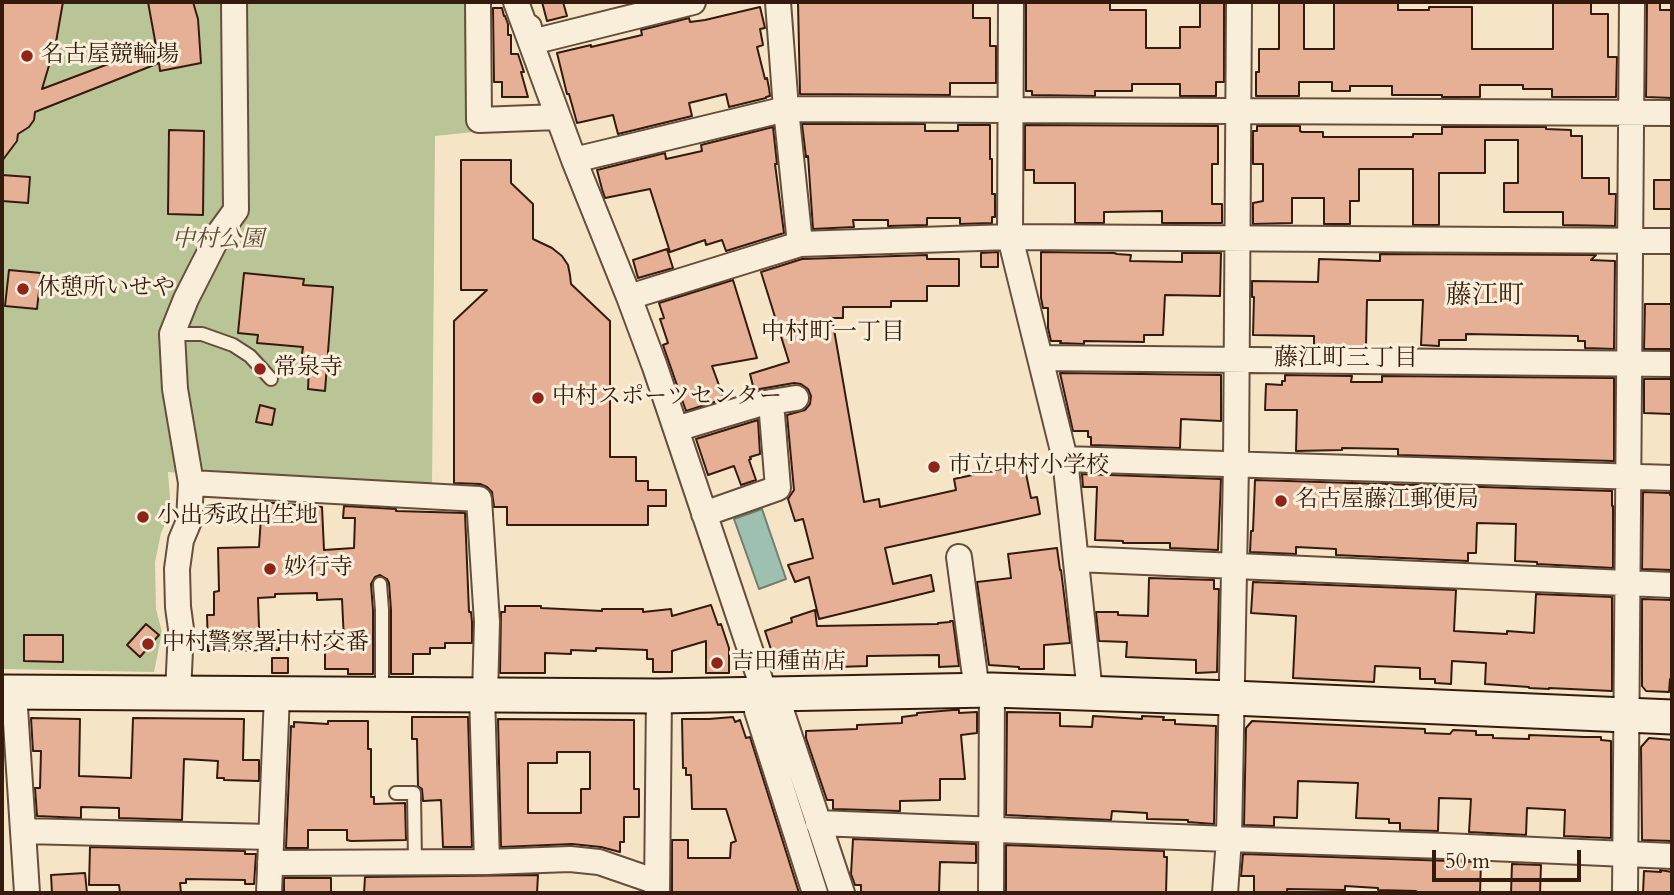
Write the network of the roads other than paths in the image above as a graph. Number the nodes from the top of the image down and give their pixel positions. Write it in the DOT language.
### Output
graph roads {
  1 [pos="234,2"];
  2 [pos="478,2"];
  3 [pos="516,2"];
  4 [pos="523,2"];
  5 [pos="693,2"];
  6 [pos="778,2"];
  7 [pos="1011,2"];
  8 [pos="1239,2"];
  9 [pos="1632,2"];
  10 [pos="532,42"];
  11 [pos="786,109"];
  12 [pos="1012,110"];
  13 [pos="1238,111"];
  14 [pos="1631,113"];
  15 [pos="1672,113"];
  16 [pos="558,117"];
  17 [pos="574,160"];
  18 [pos="1010,237"];
  19 [pos="1238,238"];
  20 [pos="1630,241"];
  21 [pos="1672,241"];
  22 [pos="800,244"];
  23 [pos="629,297"];
  24 [pos="172,334"];
  25 [pos="1040,358"];
  26 [pos="1237,360"];
  27 [pos="1629,364"];
  28 [pos="1672,364"];
  29 [pos="271,379"];
  30 [pos="796,398"];
  31 [pos="771,402"];
  32 [pos="676,429"];
  33 [pos="1065,459"];
  34 [pos="1236,464"];
  35 [pos="1628,477"];
  36 [pos="1672,478"];
  37 [pos="191,483"];
  38 [pos="704,514"];
  39 [pos="959,557"];
  40 [pos="1076,559"];
  41 [pos="1234,566"];
  42 [pos="1627,583"];
  43 [pos="380,584"];
  44 [pos="1672,585"];
  45 [pos="984,690"];
  46 [pos="8,692"];
  47 [pos="178,693"];
  48 [pos="1090,693"];
  49 [pos="277,694"];
  50 [pos="765,694"];
  51 [pos="382,695"];
  52 [pos="484,695"];
  53 [pos="659,696"];
  54 [pos="1232,698"];
  55 [pos="1626,714"];
  56 [pos="1672,717"];
  57 [pos="396,793"];
  58 [pos="818,822"];
  59 [pos="991,829"];
  60 [pos="23,831"];
  61 [pos="271,837"];
  62 [pos="1229,839"];
  63 [pos="1625,854"];
  64 [pos="1672,856"];
  65 [pos="270,863"];
  66 [pos="415,863"];
  67 [pos="487,863"];
  68 [pos="657,888"];
  69 [pos="27,893"];
  70 [pos="269,893"];
  71 [pos="815,893"];
  72 [pos="842,893"];
  73 [pos="991,893"];
  74 [pos="1225,893"];
  75 [pos="1625,893"];
  1 -- 24 [label="street"];
  2 -- 16 [label="street"];
  3 -- 10 [label="street"];
  4 -- 10 [label="street"];
  5 -- 10 [label="street"];
  6 -- 11 [label="street"];
  7 -- 12 [label="street"];
  8 -- 13 [label="street"];
  9 -- 14 [label="street"];
  10 -- 16 [label="street"];
  11 -- 12 [label="street"];
  11 -- 17 [label="street"];
  11 -- 22 [label="street"];
  12 -- 13 [label="street"];
  12 -- 18 [label="street"];
  13 -- 14 [label="street"];
  13 -- 19 [label="street"];
  14 -- 15 [label="street"];
  14 -- 20 [label="street"];
  16 -- 17 [label="street"];
  17 -- 23 [label="street"];
  18 -- 19 [label="street"];
  18 -- 22 [label="street"];
  18 -- 25 [label="street"];
  19 -- 20 [label="street"];
  19 -- 26 [label="street"];
  20 -- 21 [label="street"];
  20 -- 27 [label="street"];
  22 -- 23 [label="street"];
  23 -- 32 [label="street"];
  24 -- 29 [label="lane"];
  24 -- 37 [label="street"];
  25 -- 26 [label="street"];
  25 -- 33 [label="street"];
  26 -- 27 [label="street"];
  26 -- 34 [label="street"];
  27 -- 28 [label="street"];
  27 -- 35 [label="street"];
  30 -- 31 [label="street"];
  31 -- 32 [label="street"];
  31 -- 38 [label="street"];
  32 -- 38 [label="street"];
  33 -- 34 [label="street"];
  33 -- 40 [label="street"];
  34 -- 35 [label="street"];
  34 -- 41 [label="street"];
  35 -- 36 [label="street"];
  35 -- 42 [label="street"];
  37 -- 47 [label="street"];
  37 -- 52 [label="street"];
  38 -- 50 [label="street"];
  39 -- 45 [label="street"];
  40 -- 41 [label="street"];
  40 -- 48 [label="street"];
  41 -- 42 [label="street"];
  41 -- 54 [label="street"];
  42 -- 44 [label="street"];
  42 -- 55 [label="street"];
  43 -- 51 [label="lane"];
  45 -- 48 [label="street"];
  45 -- 50 [label="street"];
  45 -- 59 [label="street"];
  46 -- 47 [label="street"];
  46 -- 60 [label="street"];
  47 -- 49 [label="street"];
  48 -- 54 [label="street"];
  49 -- 51 [label="street"];
  49 -- 61 [label="street"];
  50 -- 53 [label="street"];
  50 -- 58 [label="street"];
  50 -- 71 [label="street"];
  51 -- 52 [label="street"];
  52 -- 53 [label="street"];
  52 -- 67 [label="street"];
  53 -- 68 [label="street"];
  54 -- 55 [label="street"];
  54 -- 62 [label="street"];
  55 -- 56 [label="street"];
  55 -- 63 [label="street"];
  57 -- 66 [label="lane"];
  58 -- 59 [label="street"];
  58 -- 72 [label="street"];
  59 -- 62 [label="street"];
  59 -- 73 [label="street"];
  60 -- 61 [label="street"];
  60 -- 69 [label="street"];
  61 -- 65 [label="street"];
  62 -- 63 [label="street"];
  62 -- 74 [label="street"];
  63 -- 64 [label="street"];
  63 -- 75 [label="street"];
  65 -- 66 [label="street"];
  65 -- 70 [label="street"];
  66 -- 67 [label="street"];
  67 -- 68 [label="street"];
}
